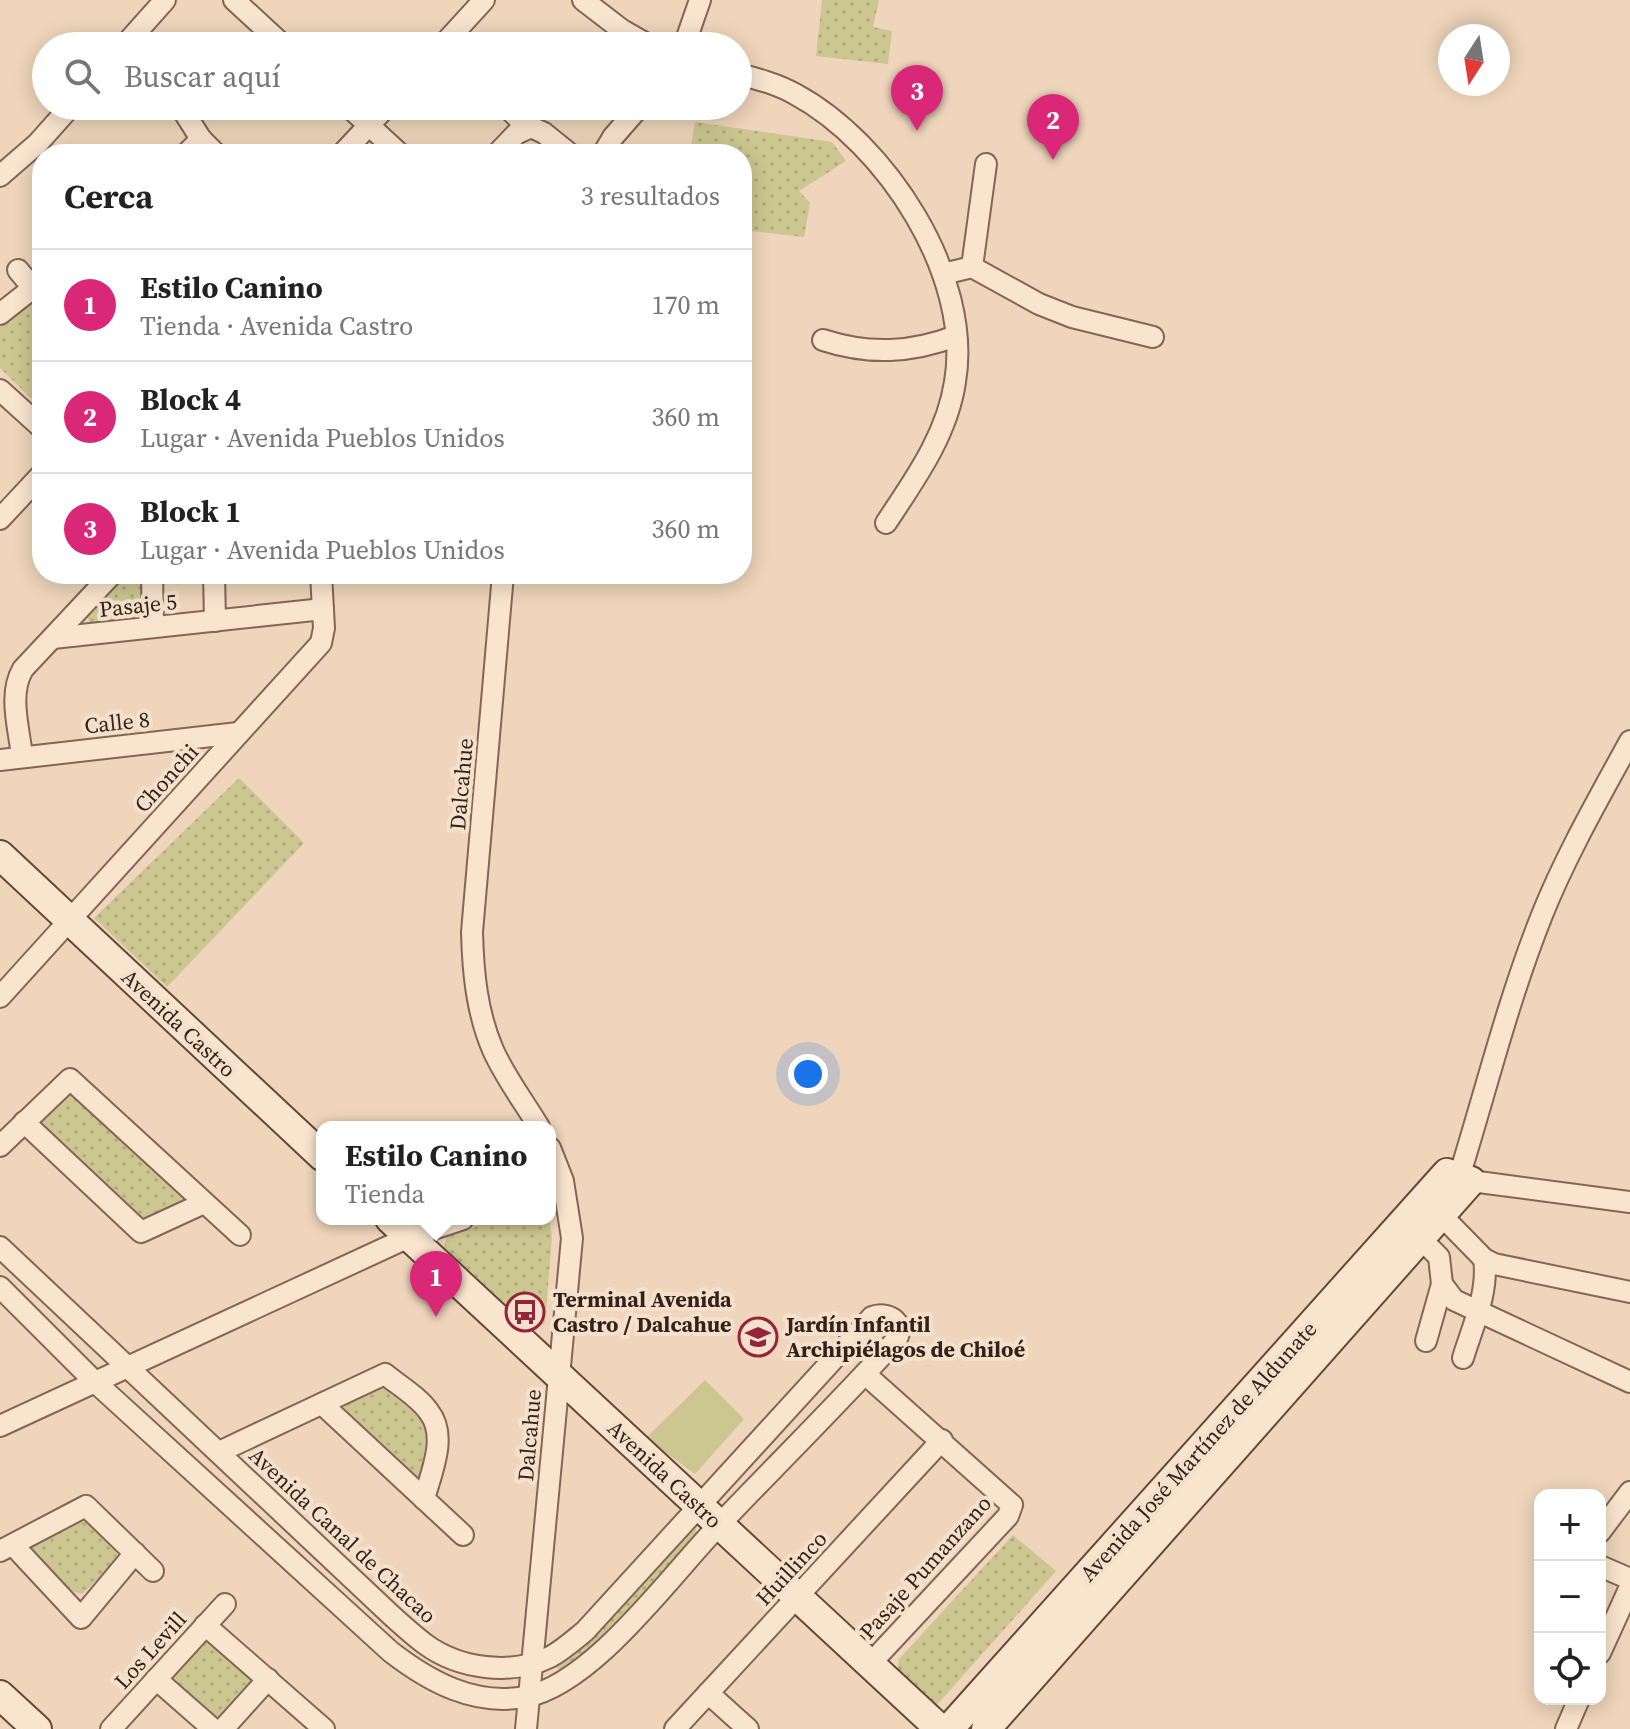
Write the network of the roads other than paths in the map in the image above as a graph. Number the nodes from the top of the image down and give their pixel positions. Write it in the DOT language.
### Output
graph roads {
  1 [pos="165,0"];
  2 [pos="234,0"];
  3 [pos="484,0"];
  4 [pos="583,0"];
  5 [pos="700,0"];
  6 [pos="136,32"];
  7 [pos="269,32"];
  8 [pos="455,32"];
  9 [pos="626,32"];
  10 [pos="689,32"];
  11 [pos="752,78"];
  12 [pos="62,120"];
  13 [pos="185,120"];
  14 [pos="363,120"];
  15 [pos="374,120"];
  16 [pos="517,120"];
  17 [pos="628,120"];
  18 [pos="369,126"];
  19 [pos="523,128"];
  20 [pos="47,144"];
  21 [pos="193,144"];
  22 [pos="352,144"];
  23 [pos="389,144"];
  24 [pos="507,144"];
  25 [pos="557,144"];
  26 [pos="609,144"];
  27 [pos="32,156"];
  28 [pos="986,164"];
  29 [pos="0,176"];
  30 [pos="972,267"];
  31 [pos="18,270"];
  32 [pos="943,274"];
  33 [pos="32,285"];
  34 [pos="32,295"];
  35 [pos="0,314"];
  36 [pos="956,336"];
  37 [pos="1153,337"];
  38 [pos="823,340"];
  39 [pos="0,390"];
  40 [pos="32,419"];
  41 [pos="32,485"];
  42 [pos="0,519"];
  43 [pos="886,523"];
  44 [pos="103,584"];
  45 [pos="152,584"];
  46 [pos="214,584"];
  47 [pos="322,584"];
  48 [pos="502,584"];
  49 [pos="323,609"];
  50 [pos="215,621"];
  51 [pos="153,627"];
  52 [pos="53,638"];
  53 [pos="238,733"];
  54 [pos="1630,741"];
  55 [pos="22,756"];
  56 [pos="0,760"];
  57 [pos="0,855"];
  58 [pos="70,922"];
  59 [pos="0,997"];
  60 [pos="535,1121"];
  61 [pos="24,1122"];
  62 [pos="0,1146"];
  63 [pos="316,1150"];
  64 [pos="1459,1177"];
  65 [pos="556,1184"];
  66 [pos="1630,1202"];
  67 [pos="204,1203"];
  68 [pos="1441,1215"];
  69 [pos="421,1225"];
  70 [pos="400,1228"];
  71 [pos="240,1235"];
  72 [pos="1420,1238"];
  73 [pos="0,1247"];
  74 [pos="1489,1262"];
  75 [pos="1442,1284"];
  76 [pos="0,1287"];
  77 [pos="1630,1292"];
  78 [pos="1477,1311"];
  79 [pos="1426,1341"];
  80 [pos="1463,1358"];
  81 [pos="128,1368"];
  82 [pos="865,1374"];
  83 [pos="558,1375"];
  84 [pos="95,1382"];
  85 [pos="1630,1382"];
  86 [pos="322,1404"];
  87 [pos="0,1426"];
  88 [pos="942,1440"];
  89 [pos="219,1452"];
  90 [pos="1630,1492"];
  91 [pos="424,1499"];
  92 [pos="710,1516"];
  93 [pos="1606,1524"];
  94 [pos="463,1535"];
  95 [pos="6,1548"];
  96 [pos="135,1553"];
  97 [pos="1606,1569"];
  98 [pos="153,1571"];
  99 [pos="1630,1579"];
  100 [pos="1630,1587"];
  101 [pos="797,1597"];
  102 [pos="225,1604"];
  103 [pos="205,1625"];
  104 [pos="1606,1640"];
  105 [pos="532,1664"];
  106 [pos="870,1664"];
  107 [pos="156,1679"];
  108 [pos="268,1679"];
  109 [pos="708,1693"];
  110 [pos="0,1695"];
  111 [pos="528,1696"];
  112 [pos="1577,1705"];
  113 [pos="1568,1726"];
  114 [pos="37,1729"];
  115 [pos="111,1729"];
  116 [pos="213,1729"];
  117 [pos="223,1729"];
  118 [pos="324,1729"];
  119 [pos="526,1729"];
  120 [pos="675,1729"];
  121 [pos="748,1729"];
  122 [pos="940,1729"];
  123 [pos="949,1729"];
  124 [pos="986,1729"];
  1 -- 6 [label="street"];
  2 -- 7 [label="street"];
  3 -- 8 [label="street"];
  4 -- 9 [label="street"];
  5 -- 10 [label="street"];
  11 -- 32 [label="street"];
  12 -- 20 [label="street"];
  13 -- 21 [label="street"];
  14 -- 18 [label="street"];
  15 -- 18 [label="street"];
  16 -- 19 [label="street"];
  17 -- 26 [label="street"];
  18 -- 22 [label="street"];
  18 -- 23 [label="street"];
  19 -- 24 [label="street"];
  19 -- 25 [label="street"];
  27 -- 29 [label="street"];
  28 -- 30 [label="street"];
  30 -- 32 [label="street"];
  30 -- 37 [label="street"];
  31 -- 33 [label="street"];
  32 -- 36 [label="street"];
  34 -- 35 [label="street"];
  36 -- 38 [label="street"];
  36 -- 43 [label="street"];
  39 -- 40 [label="street"];
  41 -- 42 [label="street"];
  44 -- 52 [label="street"];
  45 -- 51 [label="street"];
  46 -- 50 [label="street"];
  47 -- 49 [label="street, Chonchi"];
  48 -- 60 [label="street, Dalcahue"];
  49 -- 50 [label="street, Pasaje 5"];
  49 -- 53 [label="street, Chonchi"];
  50 -- 51 [label="street, Pasaje 5"];
  51 -- 52 [label="street, Pasaje 5"];
  52 -- 55 [label="street"];
  53 -- 55 [label="street, Calle 8"];
  53 -- 58 [label="street, Chonchi"];
  54 -- 64 [label="street"];
  55 -- 56 [label="street, Calle 8"];
  57 -- 58 [label="street, Avenida Castro"];
  58 -- 59 [label="street, Chonchi"];
  58 -- 63 [label="street, Avenida Castro"];
  61 -- 62 [label="street"];
  61 -- 67 [label="street"];
  61 -- 67 [label="street"];
  64 -- 66 [label="street"];
  64 -- 68 [label="street, Avenida José Martínez de Aldunate"];
  64 -- 123 [label="street, Avenida José Martínez de Aldunate"];
  65 -- 83 [label="street, Dalcahue"];
  67 -- 71 [label="street"];
  68 -- 72 [label="street, Avenida José Martínez de Aldunate"];
  68 -- 74 [label="street"];
  69 -- 70 [label="street"];
  70 -- 81 [label="street"];
  70 -- 83 [label="street, Avenida Castro"];
  72 -- 75 [label="street"];
  72 -- 124 [label="street, Avenida José Martínez de Aldunate"];
  73 -- 81 [label="street, Avenida Canal de Chacao"];
  74 -- 77 [label="street"];
  74 -- 78 [label="street"];
  75 -- 78 [label="street"];
  75 -- 79 [label="street"];
  76 -- 84 [label="street, Avenida Canal de Chacao"];
  78 -- 80 [label="street"];
  78 -- 85 [label="street"];
  81 -- 84 [label="street"];
  81 -- 89 [label="street, Avenida Canal de Chacao"];
  82 -- 88 [label="street, Pasaje Pumanzano"];
  82 -- 92 [label="street, Avenida Canal de Chacao"];
  82 -- 92 [label="street, Avenida Canal de Chacao"];
  83 -- 92 [label="street, Avenida Castro"];
  83 -- 105 [label="street, Dalcahue"];
  84 -- 87 [label="street"];
  84 -- 111 [label="street, Avenida Canal de Chacao"];
  86 -- 89 [label="street"];
  86 -- 91 [label="street"];
  86 -- 91 [label="street"];
  88 -- 101 [label="street, Huillinco"];
  88 -- 106 [label="street, Pasaje Pumanzano"];
  89 -- 105 [label="street, Avenida Canal de Chacao"];
  90 -- 93 [label="street"];
  91 -- 94 [label="street"];
  92 -- 101 [label="street, Avenida Castro"];
  92 -- 105 [label="street, Avenida Canal de Chacao"];
  92 -- 111 [label="street, Avenida Canal de Chacao"];
  95 -- 96 [label="street"];
  95 -- 96 [label="street"];
  96 -- 98 [label="street"];
  97 -- 99 [label="street"];
  100 -- 104 [label="street"];
  101 -- 106 [label="street, Avenida Castro"];
  101 -- 109 [label="street, Huillinco"];
  102 -- 103 [label="street, Los Levill"];
  103 -- 107 [label="street, Los Levill"];
  103 -- 108 [label="street"];
  105 -- 111 [label="street, Dalcahue"];
  106 -- 122 [label="street, Avenida Castro"];
  107 -- 115 [label="street, Los Levill"];
  107 -- 116 [label="street"];
  108 -- 117 [label="street"];
  108 -- 118 [label="street"];
  109 -- 120 [label="street, Huillinco"];
  109 -- 121 [label="street"];
  110 -- 114 [label="street"];
  111 -- 119 [label="street, Dalcahue"];
  112 -- 113 [label="street"];
}
